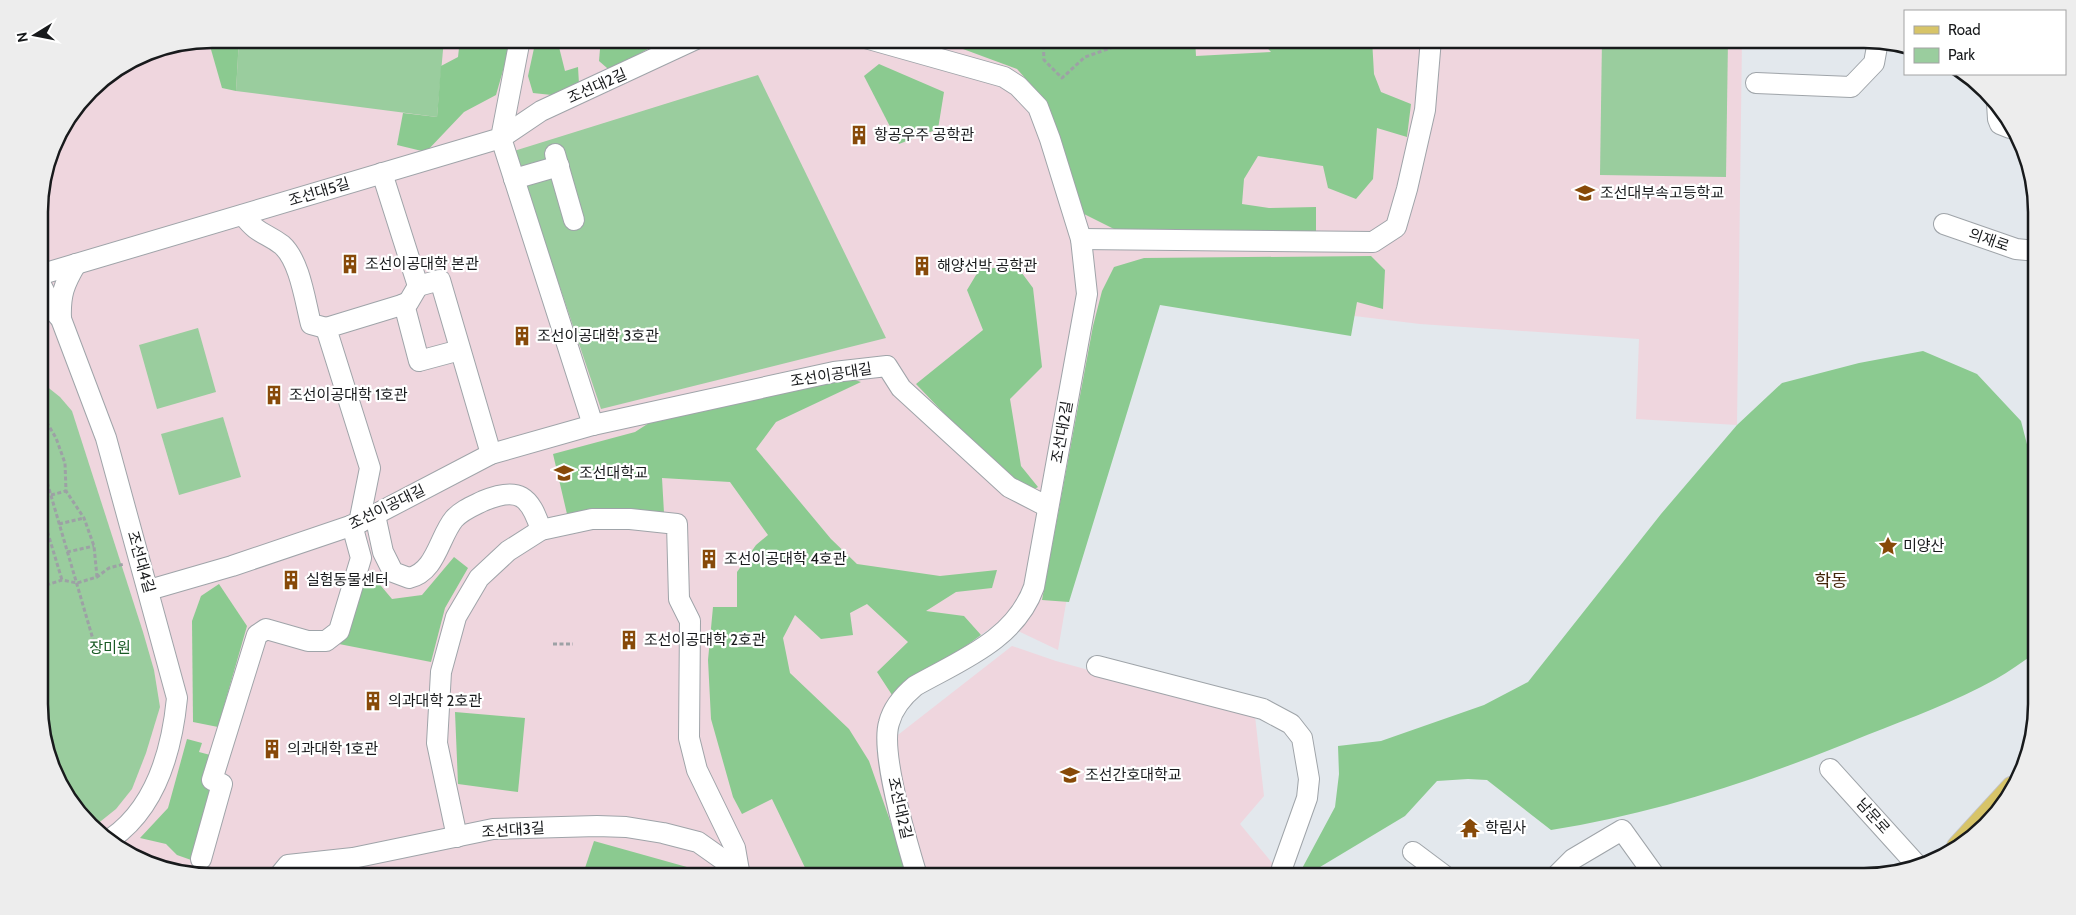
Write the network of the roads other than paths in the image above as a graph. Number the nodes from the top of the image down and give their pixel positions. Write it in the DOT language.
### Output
graph roads {
  1 [pos="518,48"];
  2 [pos="677,48"];
  3 [pos="901,48"];
  4 [pos="1430,48"];
  5 [pos="1877,49"];
  6 [pos="1756,83"];
  7 [pos="1998,116"];
  8 [pos="2004,126"];
  9 [pos="501,138"];
  10 [pos="382,174"];
  11 [pos="514,178"];
  12 [pos="243,214"];
  13 [pos="574,220"];
  14 [pos="1944,224"];
  15 [pos="1081,240"];
  16 [pos="2028,250"];
  17 [pos="76,264"];
  18 [pos="48,272"];
  19 [pos="418,286"];
  20 [pos="48,299"];
  21 [pos="404,304"];
  22 [pos="61,319"];
  23 [pos="326,328"];
  24 [pos="460,350"];
  25 [pos="592,425"];
  26 [pos="491,454"];
  27 [pos="1048,507"];
  28 [pos="362,521"];
  29 [pos="541,530"];
  30 [pos="149,590"];
  31 [pos="1097,666"];
  32 [pos="1830,769"];
  33 [pos="114,836"];
  34 [pos="457,837"];
  35 [pos="1413,852"];
  36 [pos="201,859"];
  37 [pos="1913,860"];
  38 [pos="1433,867"];
  39 [pos="1565,867"];
  40 [pos="1649,867"];
  41 [pos="286,868"];
  42 [pos="734,868"];
  43 [pos="740,868"];
  44 [pos="915,868"];
  45 [pos="1282,868"];
  1 -- 9 [label="street"];
  2 -- 9 [label="street, 조선대2길"];
  3 -- 15 [label="street, 조선대2길"];
  4 -- 15 [label="street"];
  5 -- 6 [label="street"];
  7 -- 8 [label="street"];
  9 -- 10 [label="street, 조선대5길"];
  9 -- 11 [label="street"];
  10 -- 12 [label="street, 조선대5길"];
  10 -- 19 [label="street"];
  11 -- 13 [label="street"];
  11 -- 25 [label="street"];
  12 -- 17 [label="street, 조선대5길"];
  12 -- 23 [label="street"];
  14 -- 16 [label="street, 의재로"];
  15 -- 27 [label="street, 조선대2길"];
  17 -- 18 [label="street, 조선대5길"];
  17 -- 22 [label="street"];
  19 -- 21 [label="street"];
  19 -- 24 [label="street"];
  20 -- 22 [label="street, 조선대4길"];
  21 -- 23 [label="street"];
  21 -- 24 [label="street"];
  22 -- 30 [label="street, 조선대4길"];
  23 -- 28 [label="street"];
  24 -- 26 [label="street"];
  25 -- 26 [label="street, 조선이공대길"];
  25 -- 27 [label="street, 조선이공대길"];
  26 -- 28 [label="street, 조선이공대길"];
  27 -- 44 [label="street, 조선대2길"];
  28 -- 29 [label="street"];
  28 -- 30 [label="street, 조선이공대길"];
  28 -- 36 [label="street"];
  29 -- 34 [label="street"];
  29 -- 43 [label="street"];
  30 -- 33 [label="street, 조선대4길"];
  31 -- 45 [label="street"];
  32 -- 37 [label="street, 남문로"];
  34 -- 41 [label="street, 조선대3길"];
  34 -- 42 [label="street, 조선대3길"];
  35 -- 38 [label="street"];
  39 -- 40 [label="street"];
}
